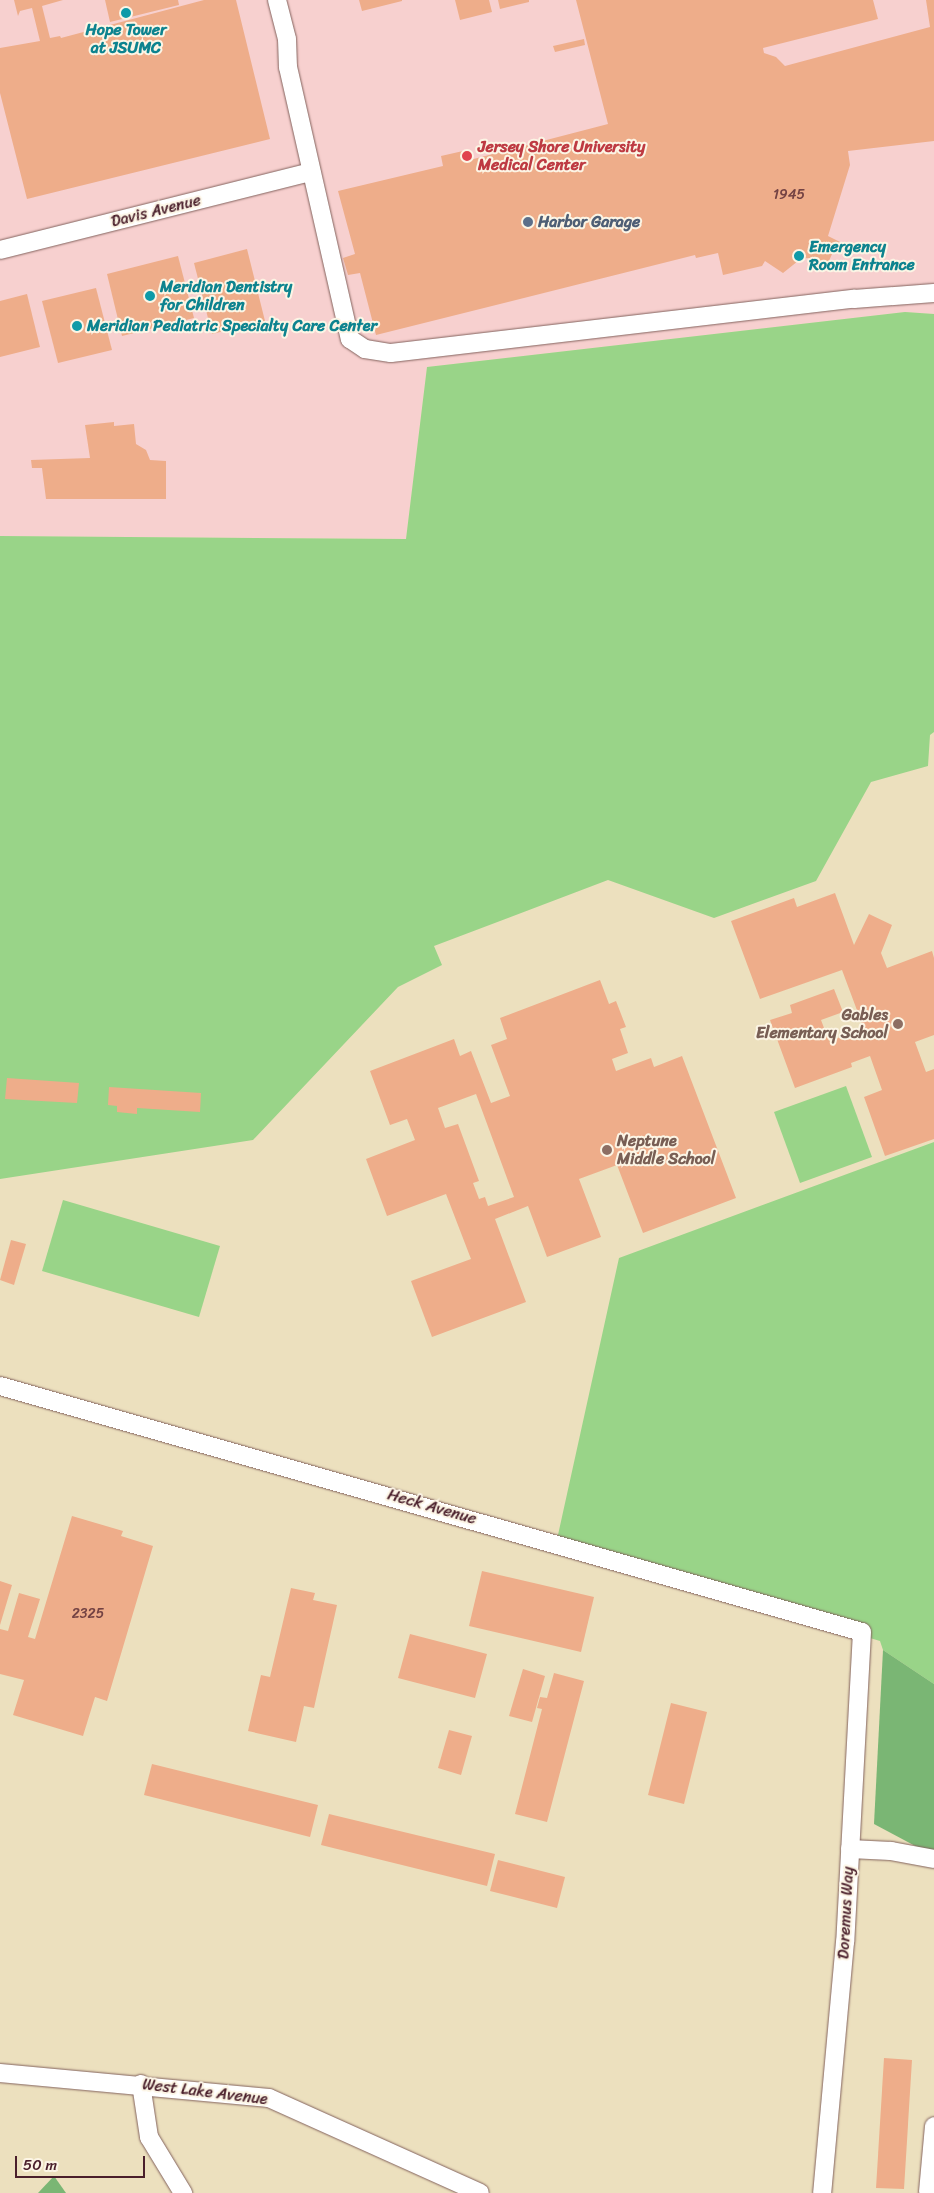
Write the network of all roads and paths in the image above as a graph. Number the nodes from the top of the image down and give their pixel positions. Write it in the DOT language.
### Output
graph roads {
  1 [pos="277,0"];
  2 [pos="311,172"];
  3 [pos="0,250"];
  4 [pos="934,292"];
  5 [pos="0,1386"];
  6 [pos="862,1632"];
  7 [pos="850,1849"];
  8 [pos="934,1859"];
  9 [pos="0,2074"];
  10 [pos="141,2084"];
  11 [pos="934,2126"];
  12 [pos="928,2192"];
  13 [pos="183,2193"];
  14 [pos="480,2193"];
  15 [pos="822,2193"];
  1 -- 2 [label="street"];
  2 -- 3 [label="street, Davis Avenue"];
  2 -- 4 [label="street"];
  5 -- 6 [label="street, Heck Avenue"];
  6 -- 7 [label="street, Doremus Way"];
  7 -- 8 [label="street"];
  7 -- 15 [label="street, Doremus Way"];
  9 -- 10 [label="street, West Lake Avenue"];
  10 -- 13 [label="street"];
  10 -- 14 [label="street, West Lake Avenue"];
  11 -- 12 [label="street"];
}
